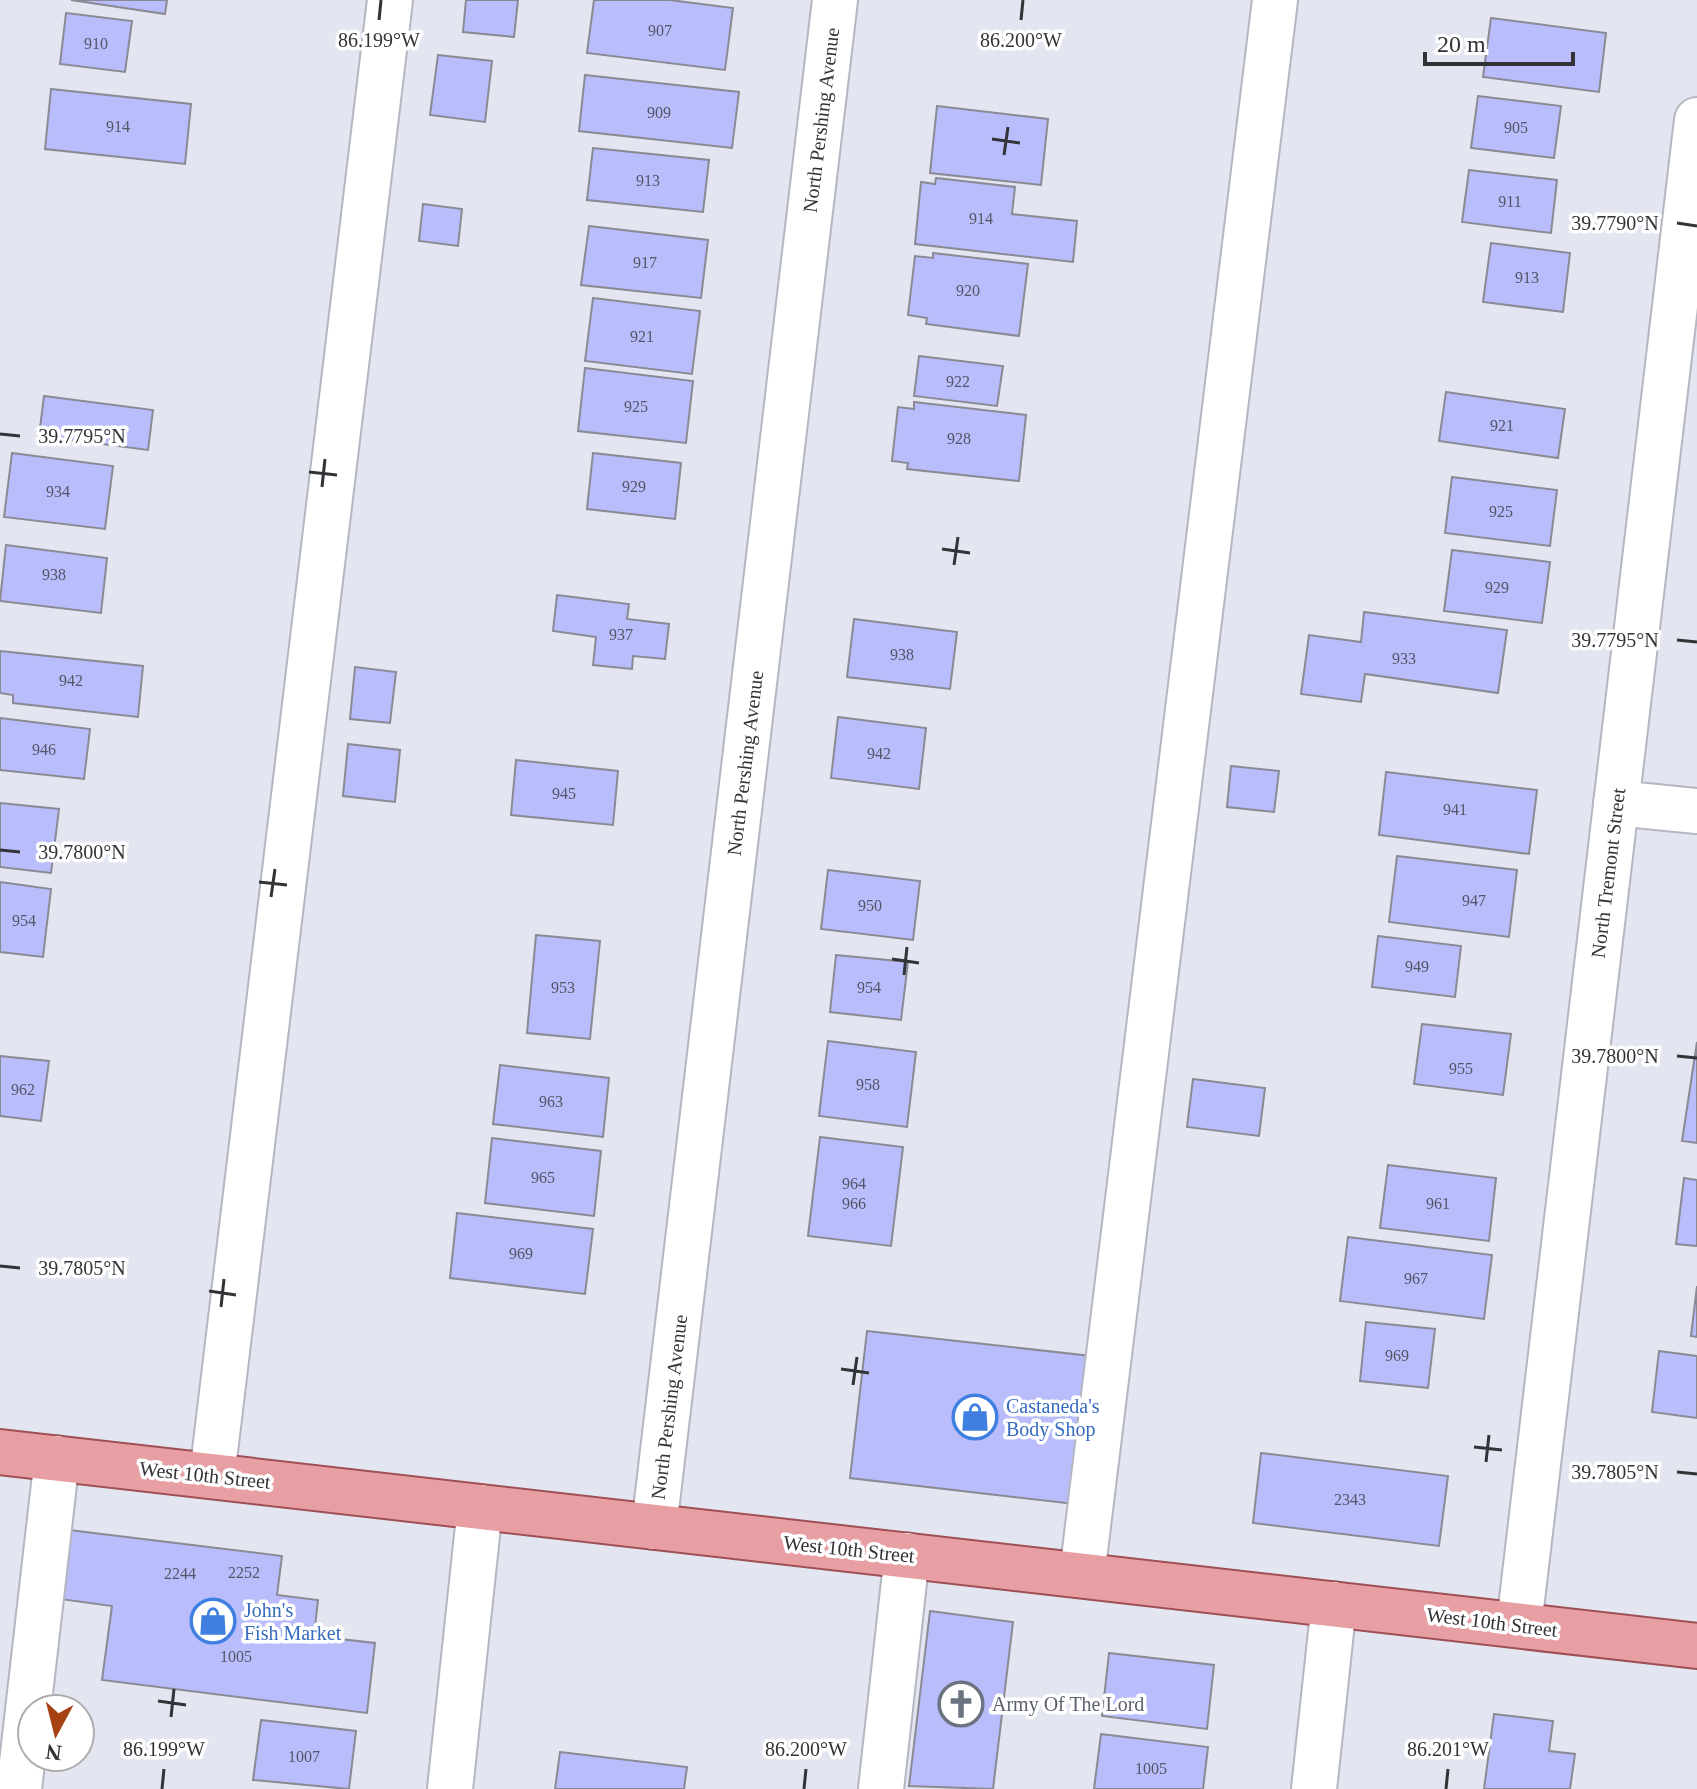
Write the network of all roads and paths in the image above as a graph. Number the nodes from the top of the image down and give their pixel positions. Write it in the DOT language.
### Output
graph roads {
  1 [pos="390,0"];
  2 [pos="835,0"];
  3 [pos="1275,0"];
  4 [pos="1697,120"];
  5 [pos="1616,803"];
  6 [pos="1697,811"];
  7 [pos="0,1452"];
  8 [pos="57,1458"];
  9 [pos="212,1476"];
  10 [pos="480,1507"];
  11 [pos="654,1527"];
  12 [pos="907,1555"];
  13 [pos="1082,1575"];
  14 [pos="1334,1604"];
  15 [pos="1519,1625"];
  16 [pos="1697,1646"];
  17 [pos="19,1789"];
  18 [pos="450,1789"];
  19 [pos="881,1789"];
  20 [pos="1314,1789"];
  1 -- 9 [label="street"];
  2 -- 11 [label="street, North Pershing Avenue"];
  3 -- 13 [label="street"];
  4 -- 5 [label="street, North Tremont Street"];
  5 -- 6 [label="street"];
  5 -- 15 [label="street, North Tremont Street"];
  7 -- 8 [label="main road, West 10th Street"];
  8 -- 9 [label="main road, West 10th Street"];
  8 -- 17 [label="street"];
  9 -- 10 [label="main road, West 10th Street"];
  10 -- 11 [label="main road, West 10th Street"];
  10 -- 18 [label="street"];
  11 -- 12 [label="main road, West 10th Street"];
  12 -- 13 [label="main road, West 10th Street"];
  12 -- 19 [label="street"];
  13 -- 14 [label="main road, West 10th Street"];
  14 -- 15 [label="main road, West 10th Street"];
  14 -- 20 [label="street"];
  15 -- 16 [label="main road, West 10th Street"];
}
